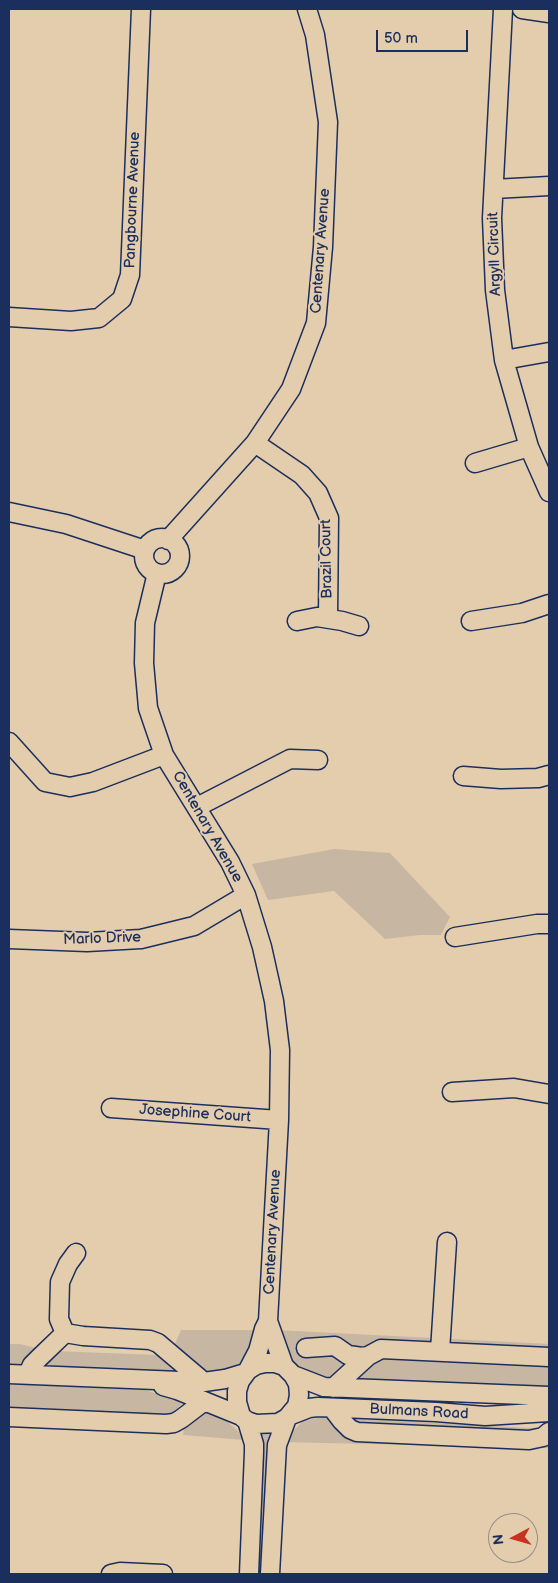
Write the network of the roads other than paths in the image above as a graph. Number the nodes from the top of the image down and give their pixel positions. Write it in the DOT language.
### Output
graph roads {
  1 [pos="141,9"];
  2 [pos="307,9"];
  3 [pos="317,9"];
  4 [pos="503,9"];
  5 [pos="522,9"];
  6 [pos="549,13"];
  7 [pos="315,34"];
  8 [pos="549,186"];
  9 [pos="494,188"];
  10 [pos="9,317"];
  11 [pos="549,352"];
  12 [pos="504,360"];
  13 [pos="255,443"];
  14 [pos="529,447"];
  15 [pos="476,464"];
  16 [pos="549,492"];
  17 [pos="9,512"];
  18 [pos="168,540"];
  19 [pos="145,550"];
  20 [pos="156,573"];
  21 [pos="549,604"];
  22 [pos="328,618"];
  23 [pos="297,621"];
  24 [pos="471,621"];
  25 [pos="358,626"];
  26 [pos="9,742"];
  27 [pos="164,755"];
  28 [pos="318,760"];
  29 [pos="549,775"];
  30 [pos="463,776"];
  31 [pos="197,807"];
  32 [pos="246,895"];
  33 [pos="549,924"];
  34 [pos="455,938"];
  35 [pos="9,939"];
  36 [pos="452,1092"];
  37 [pos="549,1094"];
  38 [pos="111,1108"];
  39 [pos="279,1120"];
  40 [pos="447,1242"];
  41 [pos="76,1253"];
  42 [pos="268,1321"];
  43 [pos="65,1333"];
  44 [pos="306,1348"];
  45 [pos="440,1351"];
  46 [pos="348,1355"];
  47 [pos="368,1356"];
  48 [pos="549,1357"];
  49 [pos="247,1371"];
  50 [pos="288,1371"];
  51 [pos="351,1373"];
  52 [pos="9,1374"];
  53 [pos="28,1374"];
  54 [pos="138,1379"];
  55 [pos="204,1382"];
  56 [pos="334,1388"];
  57 [pos="549,1396"];
  58 [pos="208,1403"];
  59 [pos="332,1408"];
  60 [pos="549,1412"];
  61 [pos="9,1417"];
  62 [pos="289,1417"];
  63 [pos="244,1418"];
  64 [pos="549,1432"];
  65 [pos="111,1574"];
  66 [pos="163,1574"];
  67 [pos="249,1574"];
  68 [pos="270,1574"];
  1 -- 10 [label="street, Pangbourne Avenue"];
  2 -- 7 [label="street, Centenary Avenue"];
  3 -- 7 [label="street, Centenary Avenue"];
  4 -- 9 [label="street, Argyll Circuit"];
  5 -- 6 [label="street"];
  7 -- 13 [label="street, Centenary Avenue"];
  8 -- 9 [label="street"];
  9 -- 12 [label="street, Argyll Circuit"];
  11 -- 12 [label="street"];
  12 -- 14 [label="street, Argyll Circuit"];
  13 -- 18 [label="street, Centenary Avenue"];
  13 -- 22 [label="street, Brazil Court"];
  14 -- 15 [label="street"];
  14 -- 16 [label="street, Argyll Circuit"];
  17 -- 19 [label="street"];
  18 -- 19 [label="street"];
  18 -- 20 [label="street"];
  19 -- 20 [label="street"];
  20 -- 27 [label="street, Centenary Avenue"];
  21 -- 24 [label="street"];
  22 -- 23 [label="street, Brazil Court"];
  22 -- 25 [label="street, Brazil Court"];
  26 -- 27 [label="street"];
  27 -- 31 [label="street, Centenary Avenue"];
  28 -- 31 [label="street"];
  29 -- 30 [label="street"];
  31 -- 32 [label="street, Centenary Avenue"];
  32 -- 35 [label="street, Marlo Drive"];
  32 -- 39 [label="street, Centenary Avenue"];
  33 -- 34 [label="street"];
  36 -- 37 [label="street"];
  38 -- 39 [label="street, Josephine Court"];
  39 -- 42 [label="street, Centenary Avenue"];
  40 -- 45 [label="street"];
  41 -- 43 [label="street"];
  42 -- 49 [label="street, Centenary Avenue"];
  42 -- 50 [label="street, Centenary Avenue"];
  43 -- 53 [label="street"];
  43 -- 55 [label="street"];
  44 -- 46 [label="street"];
  45 -- 47 [label="street"];
  45 -- 48 [label="street"];
  46 -- 47 [label="street"];
  46 -- 51 [label="street"];
  47 -- 51 [label="street"];
  49 -- 50 [label="street"];
  49 -- 55 [label="street"];
  49 -- 63 [label="street"];
  50 -- 56 [label="street, Bulmans Road"];
  50 -- 62 [label="street"];
  51 -- 56 [label="street"];
  52 -- 53 [label="street"];
  53 -- 54 [label="street"];
  54 -- 55 [label="street"];
  54 -- 58 [label="street"];
  56 -- 57 [label="street, Bulmans Road"];
  58 -- 61 [label="street"];
  58 -- 63 [label="street"];
  59 -- 60 [label="street, Bulmans Road"];
  59 -- 62 [label="street, Bulmans Road"];
  59 -- 64 [label="street"];
  62 -- 63 [label="street"];
  62 -- 68 [label="street"];
  63 -- 67 [label="street"];
  65 -- 66 [label="street"];
}
